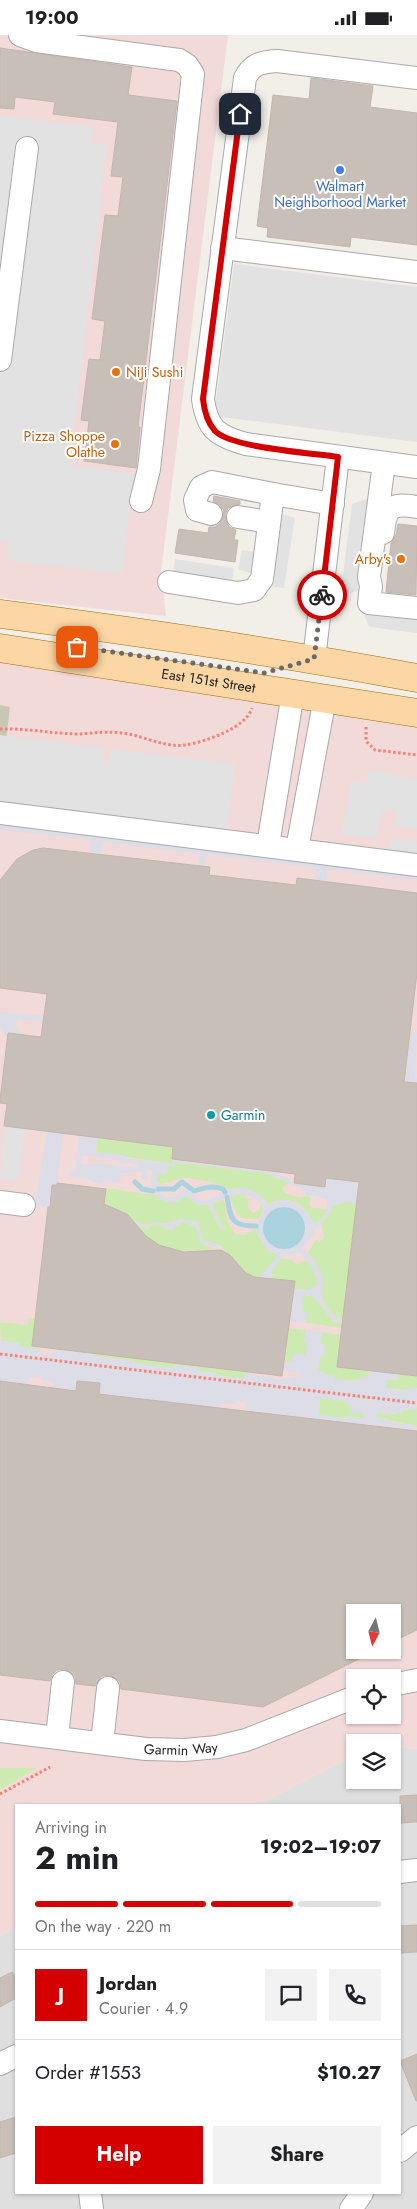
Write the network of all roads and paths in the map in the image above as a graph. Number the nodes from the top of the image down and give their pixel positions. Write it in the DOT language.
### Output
graph roads {
  1 [pos="20,35"];
  2 [pos="417,77"];
  3 [pos="27,148"];
  4 [pos="222,248"];
  5 [pos="417,272"];
  6 [pos="0,360"];
  7 [pos="338,457"];
  8 [pos="384,463"];
  9 [pos="417,467"];
  10 [pos="380,493"];
  11 [pos="273,494"];
  12 [pos="417,498"];
  13 [pos="141,501"];
  14 [pos="333,504"];
  15 [pos="417,507"];
  16 [pos="211,514"];
  17 [pos="238,517"];
  18 [pos="270,522"];
  19 [pos="169,582"];
  20 [pos="371,586"];
  21 [pos="417,609"];
  22 [pos="0,614"];
  23 [pos="0,648"];
  24 [pos="44,655"];
  25 [pos="314,659"];
  26 [pos="417,678"];
  27 [pos="293,693"];
  28 [pos="417,695"];
  29 [pos="325,698"];
  30 [pos="253,705"];
  31 [pos="417,713"];
  32 [pos="366,724"];
  33 [pos="0,729"];
  34 [pos="417,755"];
  35 [pos="0,813"];
  36 [pos="268,845"];
  37 [pos="297,849"];
  38 [pos="417,865"];
  39 [pos="0,1202"];
  40 [pos="24,1205"];
  41 [pos="0,1355"];
  42 [pos="417,1403"];
  43 [pos="417,1680"];
  44 [pos="63,1682"];
  45 [pos="401,1683"];
  46 [pos="108,1688"];
  47 [pos="346,1701"];
  48 [pos="0,1731"];
  49 [pos="57,1737"];
  50 [pos="102,1743"];
  51 [pos="50,1767"];
  52 [pos="0,1795"];
  53 [pos="417,1870"];
  54 [pos="401,1872"];
  55 [pos="15,2057"];
  56 [pos="0,2065"];
  57 [pos="417,2137"];
  58 [pos="401,2150"];
  59 [pos="90,2194"];
  60 [pos="361,2194"];
  61 [pos="92,2209"];
  62 [pos="352,2209"];
  1 -- 13 [label="street"];
  2 -- 4 [label="street"];
  3 -- 6 [label="street"];
  4 -- 5 [label="street"];
  4 -- 7 [label="street"];
  7 -- 8 [label="street"];
  7 -- 14 [label="street"];
  8 -- 9 [label="street"];
  8 -- 10 [label="street"];
  10 -- 12 [label="street"];
  10 -- 20 [label="street"];
  11 -- 14 [label="street"];
  11 -- 16 [label="street"];
  11 -- 18 [label="street"];
  14 -- 25 [label="street"];
  15 -- 20 [label="street"];
  17 -- 18 [label="street"];
  18 -- 19 [label="street"];
  20 -- 21 [label="street"];
  22 -- 25 [label="main road"];
  23 -- 24 [label="main road, East 151st Street"];
  24 -- 25 [label="main road"];
  24 -- 27 [label="main road, East 151st Street"];
  25 -- 26 [label="main road"];
  27 -- 29 [label="main road, East 151st Street"];
  27 -- 36 [label="street"];
  28 -- 29 [label="main road"];
  29 -- 31 [label="main road, East 151st Street"];
  29 -- 37 [label="street"];
  30 -- 33 [label="path"];
  32 -- 34 [label="path"];
  35 -- 36 [label="street"];
  36 -- 37 [label="street"];
  37 -- 38 [label="street"];
  39 -- 40 [label="street"];
  41 -- 42 [label="path"];
  43 -- 45 [label="street"];
  44 -- 49 [label="street"];
  46 -- 50 [label="street"];
  47 -- 50 [label="street, Garmin Way"];
  48 -- 49 [label="street, Garmin Way"];
  49 -- 50 [label="street, Garmin Way"];
  51 -- 52 [label="path"];
  53 -- 54 [label="street"];
  55 -- 56 [label="street"];
  57 -- 58 [label="street"];
  59 -- 61 [label="street"];
  60 -- 62 [label="street"];
}
